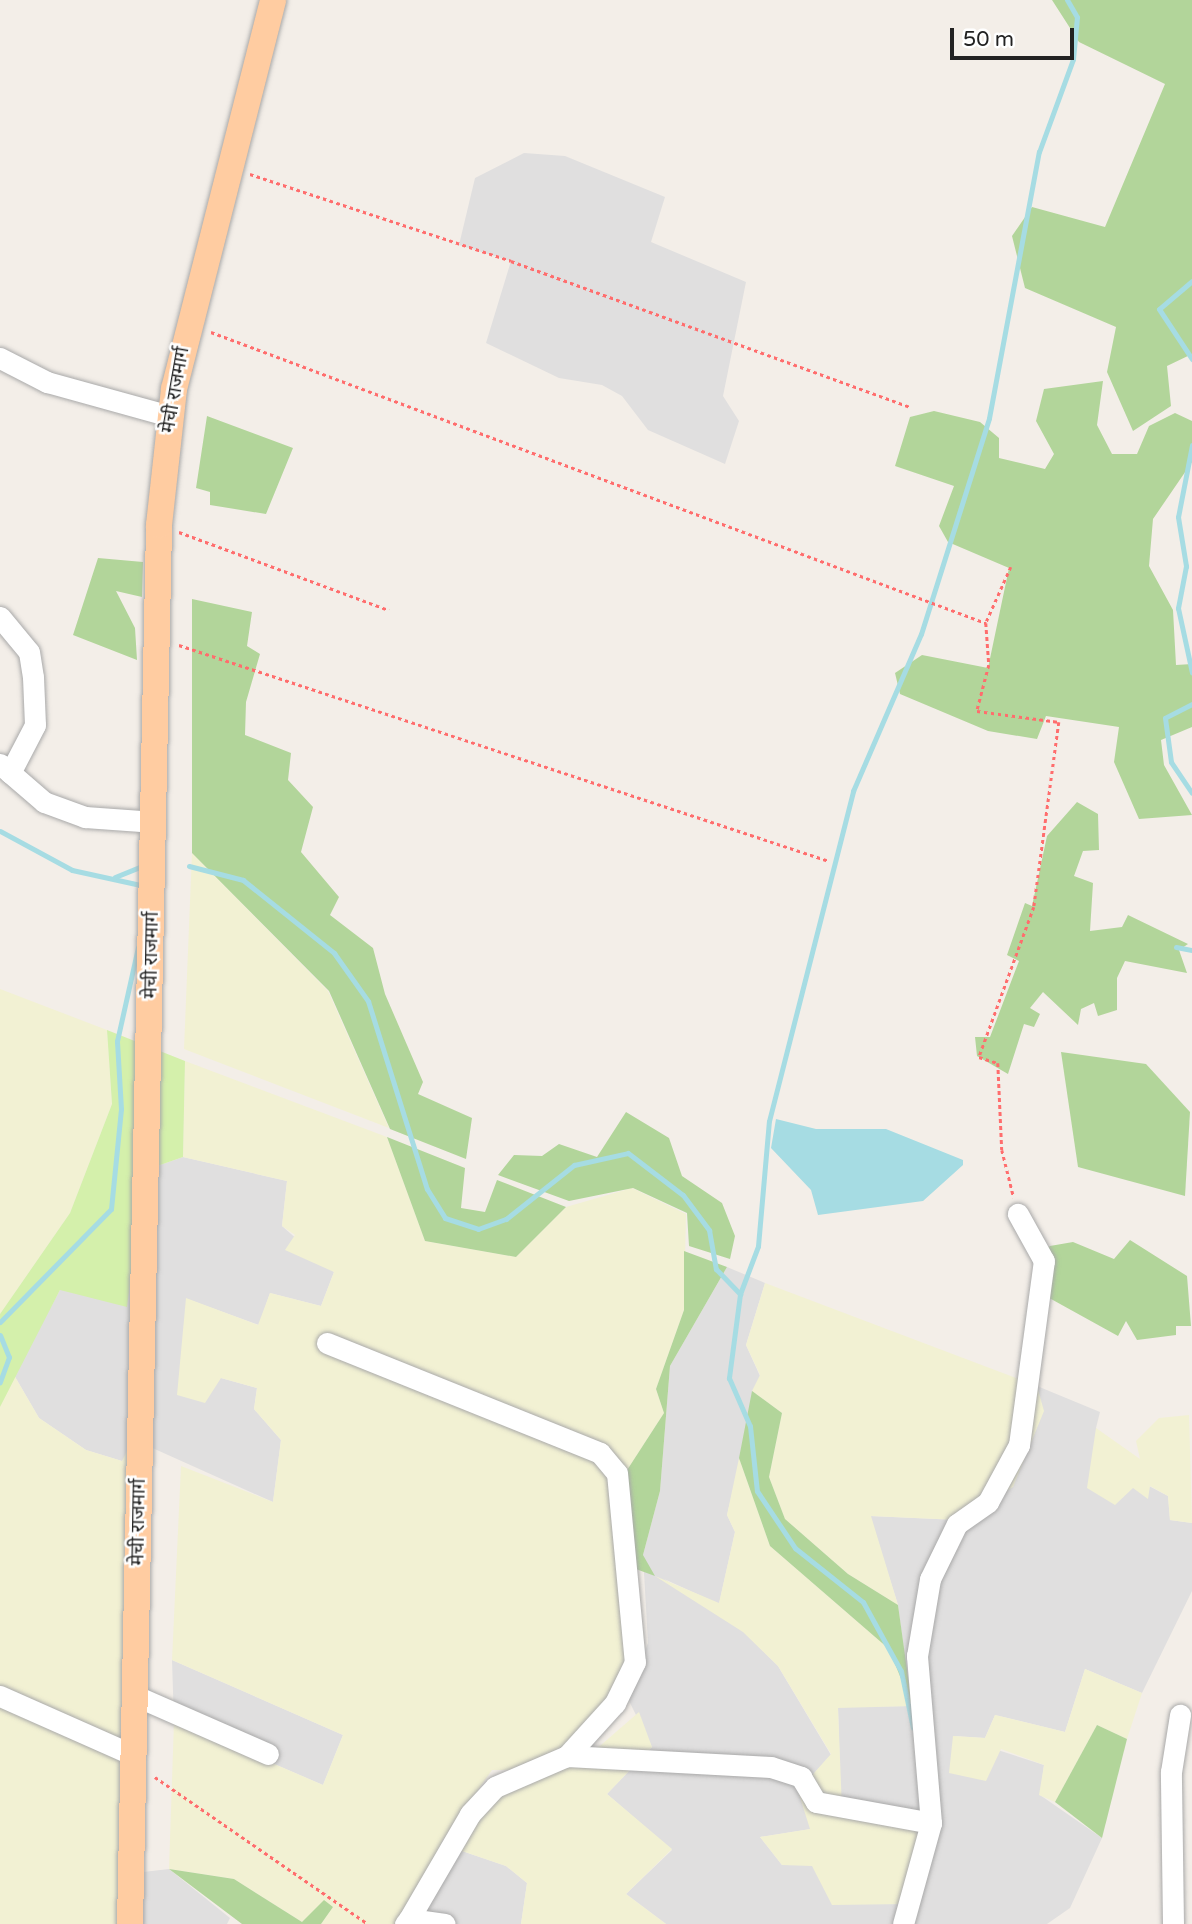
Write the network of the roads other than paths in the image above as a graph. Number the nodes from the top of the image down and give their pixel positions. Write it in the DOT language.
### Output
graph roads {
  1 [pos="273,0"];
  2 [pos="0,358"];
  3 [pos="170,416"];
  4 [pos="0,617"];
  5 [pos="5,768"];
  6 [pos="155,822"];
  7 [pos="1018,1214"];
  8 [pos="327,1343"];
  9 [pos="0,1696"];
  10 [pos="136,1696"];
  11 [pos="1180,1715"];
  12 [pos="268,1754"];
  13 [pos="567,1756"];
  14 [pos="133,1760"];
  15 [pos="931,1823"];
  16 [pos="407,1921"];
  17 [pos="130,1924"];
  18 [pos="445,1924"];
  19 [pos="903,1924"];
  20 [pos="1173,1924"];
  1 -- 3 [label="main road, मेची राजमार्ग"];
  2 -- 3 [label="street"];
  3 -- 6 [label="main road, मेची राजमार्ग"];
  4 -- 5 [label="street"];
  5 -- 6 [label="street"];
  6 -- 10 [label="main road, मेची राजमार्ग"];
  7 -- 15 [label="street"];
  8 -- 13 [label="street"];
  9 -- 14 [label="street"];
  10 -- 12 [label="street"];
  10 -- 14 [label="main road, मेची राजमार्ग"];
  11 -- 20 [label="street"];
  13 -- 15 [label="street"];
  13 -- 16 [label="street"];
  14 -- 17 [label="main road, मेची राजमार्ग"];
  15 -- 19 [label="street"];
  16 -- 18 [label="street"];
}
